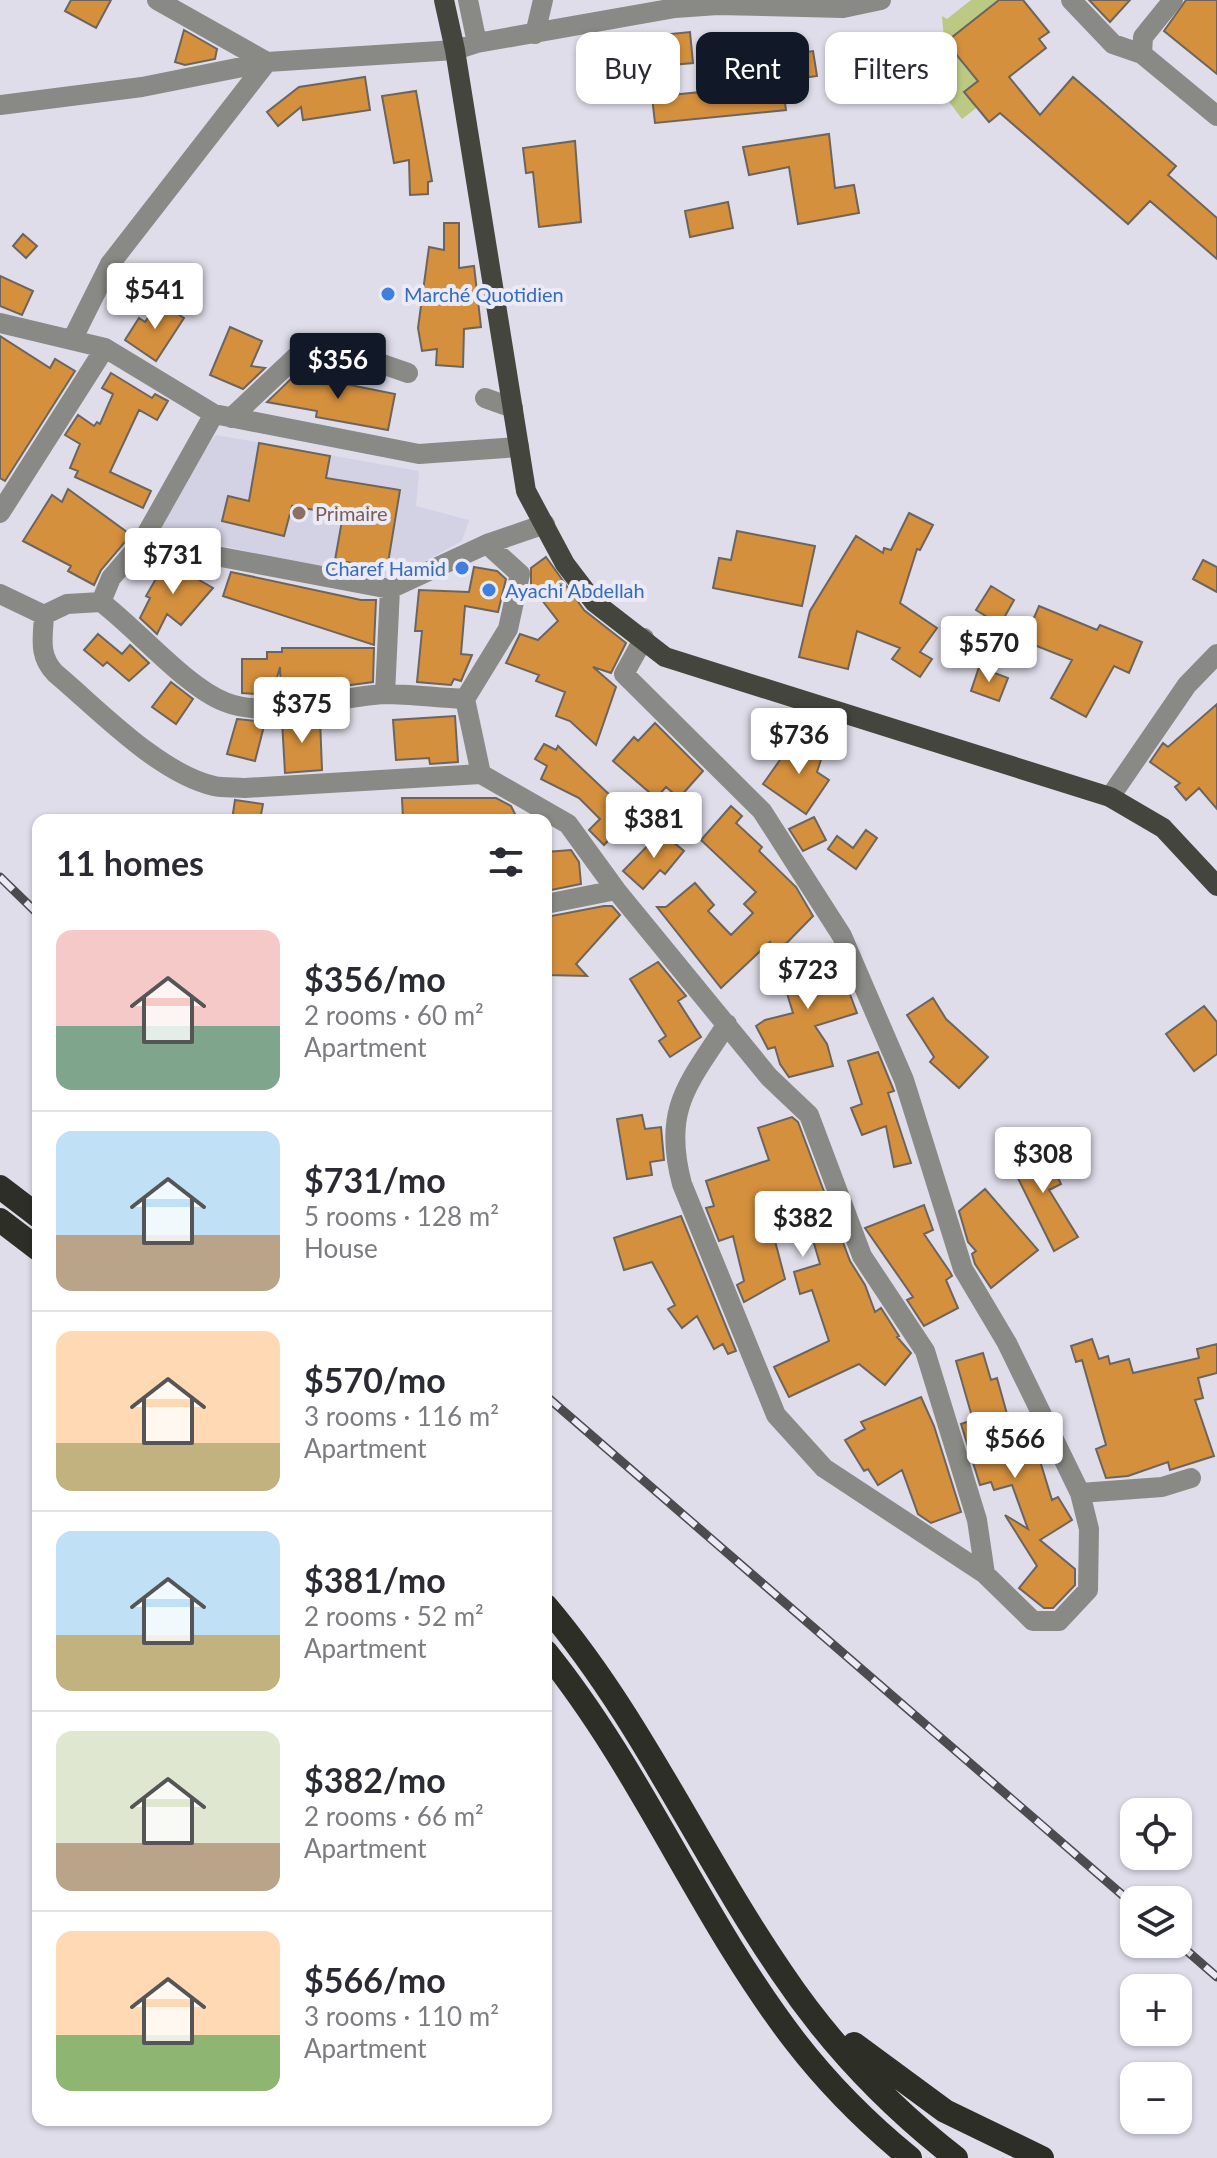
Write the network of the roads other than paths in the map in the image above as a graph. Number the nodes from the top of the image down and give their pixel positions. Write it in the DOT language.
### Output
graph roads {
  1 [pos="157,0"];
  2 [pos="444,0"];
  3 [pos="468,0"];
  4 [pos="543,0"];
  5 [pos="881,0"];
  6 [pos="1071,0"];
  7 [pos="1173,0"];
  8 [pos="651,7"];
  9 [pos="535,34"];
  10 [pos="477,43"];
  11 [pos="455,50"];
  12 [pos="1142,54"];
  13 [pos="244,66"];
  14 [pos="0,105"];
  15 [pos="1217,116"];
  16 [pos="0,323"];
  17 [pos="72,340"];
  18 [pos="105,348"];
  19 [pos="408,373"];
  20 [pos="485,398"];
  21 [pos="513,408"];
  22 [pos="222,416"];
  23 [pos="519,447"];
  24 [pos="0,513"];
  25 [pos="545,524"];
  26 [pos="142,542"];
  27 [pos="487,544"];
  28 [pos="390,589"];
  29 [pos="0,594"];
  30 [pos="101,602"];
  31 [pos="44,615"];
  32 [pos="644,638"];
  33 [pos="1217,654"];
  34 [pos="385,694"];
  35 [pos="465,699"];
  36 [pos="481,774"];
  37 [pos="1110,797"];
  38 [pos="551,814"];
  39 [pos="552,815"];
  40 [pos="1217,886"];
  41 [pos="616,890"];
  42 [pos="552,903"];
  43 [pos="727,1024"];
  44 [pos="0,1187"];
  45 [pos="32,1211"];
  46 [pos="0,1220"];
  47 [pos="32,1244"];
  48 [pos="1191,1478"];
  49 [pos="1080,1493"];
  50 [pos="985,1574"];
  51 [pos="552,1614"];
  52 [pos="552,1660"];
  53 [pos="782,1974"];
  54 [pos="910,2158"];
  55 [pos="956,2158"];
  56 [pos="1042,2158"];
  1 -- 13 [label="street"];
  2 -- 11 [label="main road"];
  3 -- 10 [label="street"];
  4 -- 9 [label="street"];
  5 -- 8 [label="street"];
  6 -- 12 [label="street"];
  7 -- 12 [label="street"];
  8 -- 9 [label="street"];
  9 -- 10 [label="street"];
  10 -- 11 [label="street"];
  11 -- 13 [label="street"];
  11 -- 21 [label="main road"];
  12 -- 15 [label="street"];
  13 -- 14 [label="street"];
  13 -- 17 [label="street"];
  16 -- 17 [label="street"];
  17 -- 18 [label="street"];
  18 -- 22 [label="street"];
  18 -- 24 [label="street"];
  19 -- 22 [label="street"];
  20 -- 21 [label="street"];
  21 -- 23 [label="main road"];
  22 -- 23 [label="street"];
  22 -- 26 [label="street"];
  23 -- 25 [label="main road"];
  25 -- 27 [label="street"];
  25 -- 32 [label="main road"];
  26 -- 28 [label="street"];
  26 -- 30 [label="street"];
  27 -- 28 [label="street"];
  27 -- 35 [label="street"];
  28 -- 34 [label="street"];
  29 -- 31 [label="street"];
  30 -- 31 [label="street"];
  30 -- 34 [label="street"];
  31 -- 36 [label="street"];
  32 -- 37 [label="main road"];
  32 -- 49 [label="street"];
  33 -- 37 [label="street"];
  34 -- 35 [label="street"];
  35 -- 36 [label="street"];
  36 -- 38 [label="street"];
  37 -- 40 [label="main road"];
  39 -- 41 [label="street"];
  41 -- 42 [label="street"];
  41 -- 43 [label="street"];
  43 -- 50 [label="street"];
  43 -- 50 [label="street"];
  44 -- 45 [label="highway"];
  46 -- 47 [label="highway"];
  48 -- 49 [label="street"];
  49 -- 50 [label="street"];
  51 -- 53 [label="highway"];
  52 -- 54 [label="highway"];
  53 -- 55 [label="highway"];
  53 -- 56 [label="highway"];
}
